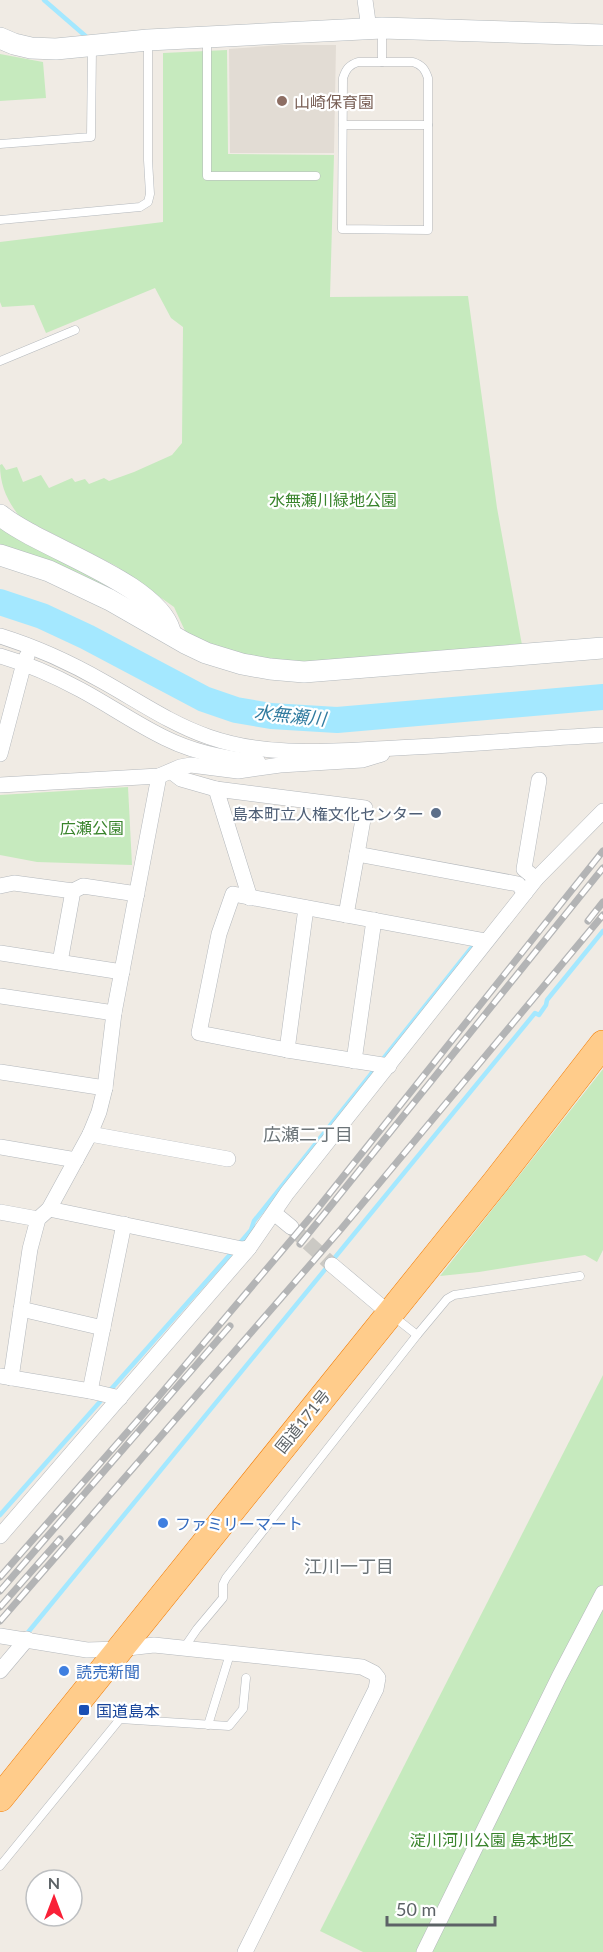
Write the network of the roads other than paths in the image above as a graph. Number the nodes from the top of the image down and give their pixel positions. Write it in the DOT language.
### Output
graph roads {
  1 [pos="364,0"];
  2 [pos="376,28"];
  3 [pos="603,35"];
  4 [pos="0,38"];
  5 [pos="207,38"];
  6 [pos="148,40"];
  7 [pos="92,46"];
  8 [pos="382,62"];
  9 [pos="343,125"];
  10 [pos="428,125"];
  11 [pos="0,144"];
  12 [pos="316,176"];
  13 [pos="0,220"];
  14 [pos="75,330"];
  15 [pos="0,361"];
  16 [pos="0,515"];
  17 [pos="0,555"];
  18 [pos="171,635"];
  19 [pos="0,636"];
  20 [pos="32,646"];
  21 [pos="603,648"];
  22 [pos="0,656"];
  23 [pos="24,663"];
  24 [pos="603,735"];
  25 [pos="396,748"];
  26 [pos="0,754"];
  27 [pos="280,765"];
  28 [pos="165,774"];
  29 [pos="538,780"];
  30 [pos="0,786"];
  31 [pos="216,789"];
  32 [pos="603,811"];
  33 [pos="357,854"];
  34 [pos="536,879"];
  35 [pos="0,886"];
  36 [pos="73,891"];
  37 [pos="525,893"];
  38 [pos="137,894"];
  39 [pos="250,898"];
  40 [pos="306,908"];
  41 [pos="346,915"];
  42 [pos="374,920"];
  43 [pos="481,940"];
  44 [pos="0,953"];
  45 [pos="60,962"];
  46 [pos="122,972"];
  47 [pos="0,996"];
  48 [pos="114,1013"];
  49 [pos="603,1044"];
  50 [pos="287,1050"];
  51 [pos="354,1060"];
  52 [pos="382,1065"];
  53 [pos="0,1072"];
  54 [pos="105,1088"];
  55 [pos="90,1134"];
  56 [pos="0,1147"];
  57 [pos="228,1159"];
  58 [pos="76,1160"];
  59 [pos="0,1212"];
  60 [pos="274,1213"];
  61 [pos="43,1214"];
  62 [pos="124,1224"];
  63 [pos="291,1227"];
  64 [pos="241,1248"];
  65 [pos="332,1265"];
  66 [pos="580,1276"];
  67 [pos="21,1309"];
  68 [pos="389,1313"];
  69 [pos="103,1328"];
  70 [pos="417,1335"];
  71 [pos="5,1377"];
  72 [pos="106,1395"];
  73 [pos="0,1536"];
  74 [pos="603,1593"];
  75 [pos="0,1636"];
  76 [pos="23,1639"];
  77 [pos="184,1648"];
  78 [pos="119,1649"];
  79 [pos="230,1654"];
  80 [pos="0,1671"];
  81 [pos="246,1678"];
  82 [pos="208,1725"];
  83 [pos="0,1798"];
  84 [pos="0,1866"];
  85 [pos="244,1952"];
  86 [pos="424,1952"];
  1 -- 2 [label="street"];
  2 -- 3 [label="street"];
  2 -- 5 [label="street"];
  2 -- 8 [label="lane"];
  4 -- 7 [label="street"];
  5 -- 6 [label="street"];
  5 -- 12 [label="lane"];
  6 -- 7 [label="street"];
  6 -- 13 [label="lane"];
  7 -- 11 [label="lane"];
  8 -- 9 [label="lane"];
  8 -- 10 [label="lane"];
  9 -- 10 [label="lane"];
  9 -- 10 [label="lane"];
  14 -- 15 [label="lane"];
  16 -- 18 [label="street"];
  17 -- 18 [label="street"];
  18 -- 21 [label="street"];
  19 -- 20 [label="street"];
  20 -- 23 [label="street"];
  20 -- 25 [label="street"];
  22 -- 23 [label="street"];
  23 -- 26 [label="street"];
  23 -- 27 [label="street"];
  24 -- 25 [label="street"];
  25 -- 27 [label="street"];
  27 -- 28 [label="street"];
  28 -- 30 [label="street"];
  28 -- 31 [label="street"];
  28 -- 38 [label="street"];
  29 -- 34 [label="street"];
  31 -- 33 [label="street"];
  31 -- 39 [label="street"];
  32 -- 34 [label="street"];
  33 -- 37 [label="street"];
  33 -- 41 [label="street"];
  34 -- 37 [label="street"];
  35 -- 36 [label="street"];
  36 -- 38 [label="street"];
  36 -- 45 [label="street"];
  37 -- 43 [label="street"];
  38 -- 46 [label="street"];
  39 -- 40 [label="street"];
  39 -- 50 [label="street"];
  40 -- 41 [label="street"];
  40 -- 50 [label="street"];
  41 -- 42 [label="street"];
  42 -- 43 [label="street"];
  42 -- 51 [label="street"];
  43 -- 52 [label="street"];
  44 -- 45 [label="street"];
  45 -- 46 [label="street"];
  46 -- 48 [label="street"];
  47 -- 48 [label="street"];
  48 -- 54 [label="street"];
  49 -- 68 [label="highway, 国道171号"];
  50 -- 51 [label="street"];
  51 -- 52 [label="street"];
  52 -- 60 [label="street"];
  53 -- 54 [label="street"];
  54 -- 55 [label="street"];
  55 -- 57 [label="street"];
  55 -- 58 [label="street"];
  56 -- 58 [label="street"];
  58 -- 61 [label="street"];
  59 -- 61 [label="street"];
  60 -- 63 [label="street"];
  60 -- 64 [label="street"];
  61 -- 62 [label="street"];
  61 -- 67 [label="street"];
  62 -- 64 [label="street"];
  62 -- 69 [label="street"];
  64 -- 72 [label="street"];
  65 -- 68 [label="street"];
  66 -- 70 [label="lane"];
  67 -- 69 [label="street"];
  67 -- 71 [label="street"];
  68 -- 70 [label="lane"];
  68 -- 78 [label="highway, 国道171号"];
  69 -- 72 [label="street"];
  70 -- 77 [label="lane"];
  71 -- 72 [label="street"];
  72 -- 73 [label="street"];
  74 -- 86 [label="street"];
  75 -- 76 [label="street"];
  76 -- 78 [label="street"];
  76 -- 80 [label="street"];
  77 -- 78 [label="street"];
  77 -- 79 [label="street"];
  78 -- 83 [label="highway, 国道171号"];
  79 -- 82 [label="lane"];
  79 -- 85 [label="street"];
  81 -- 82 [label="lane"];
  82 -- 84 [label="lane"];
}
